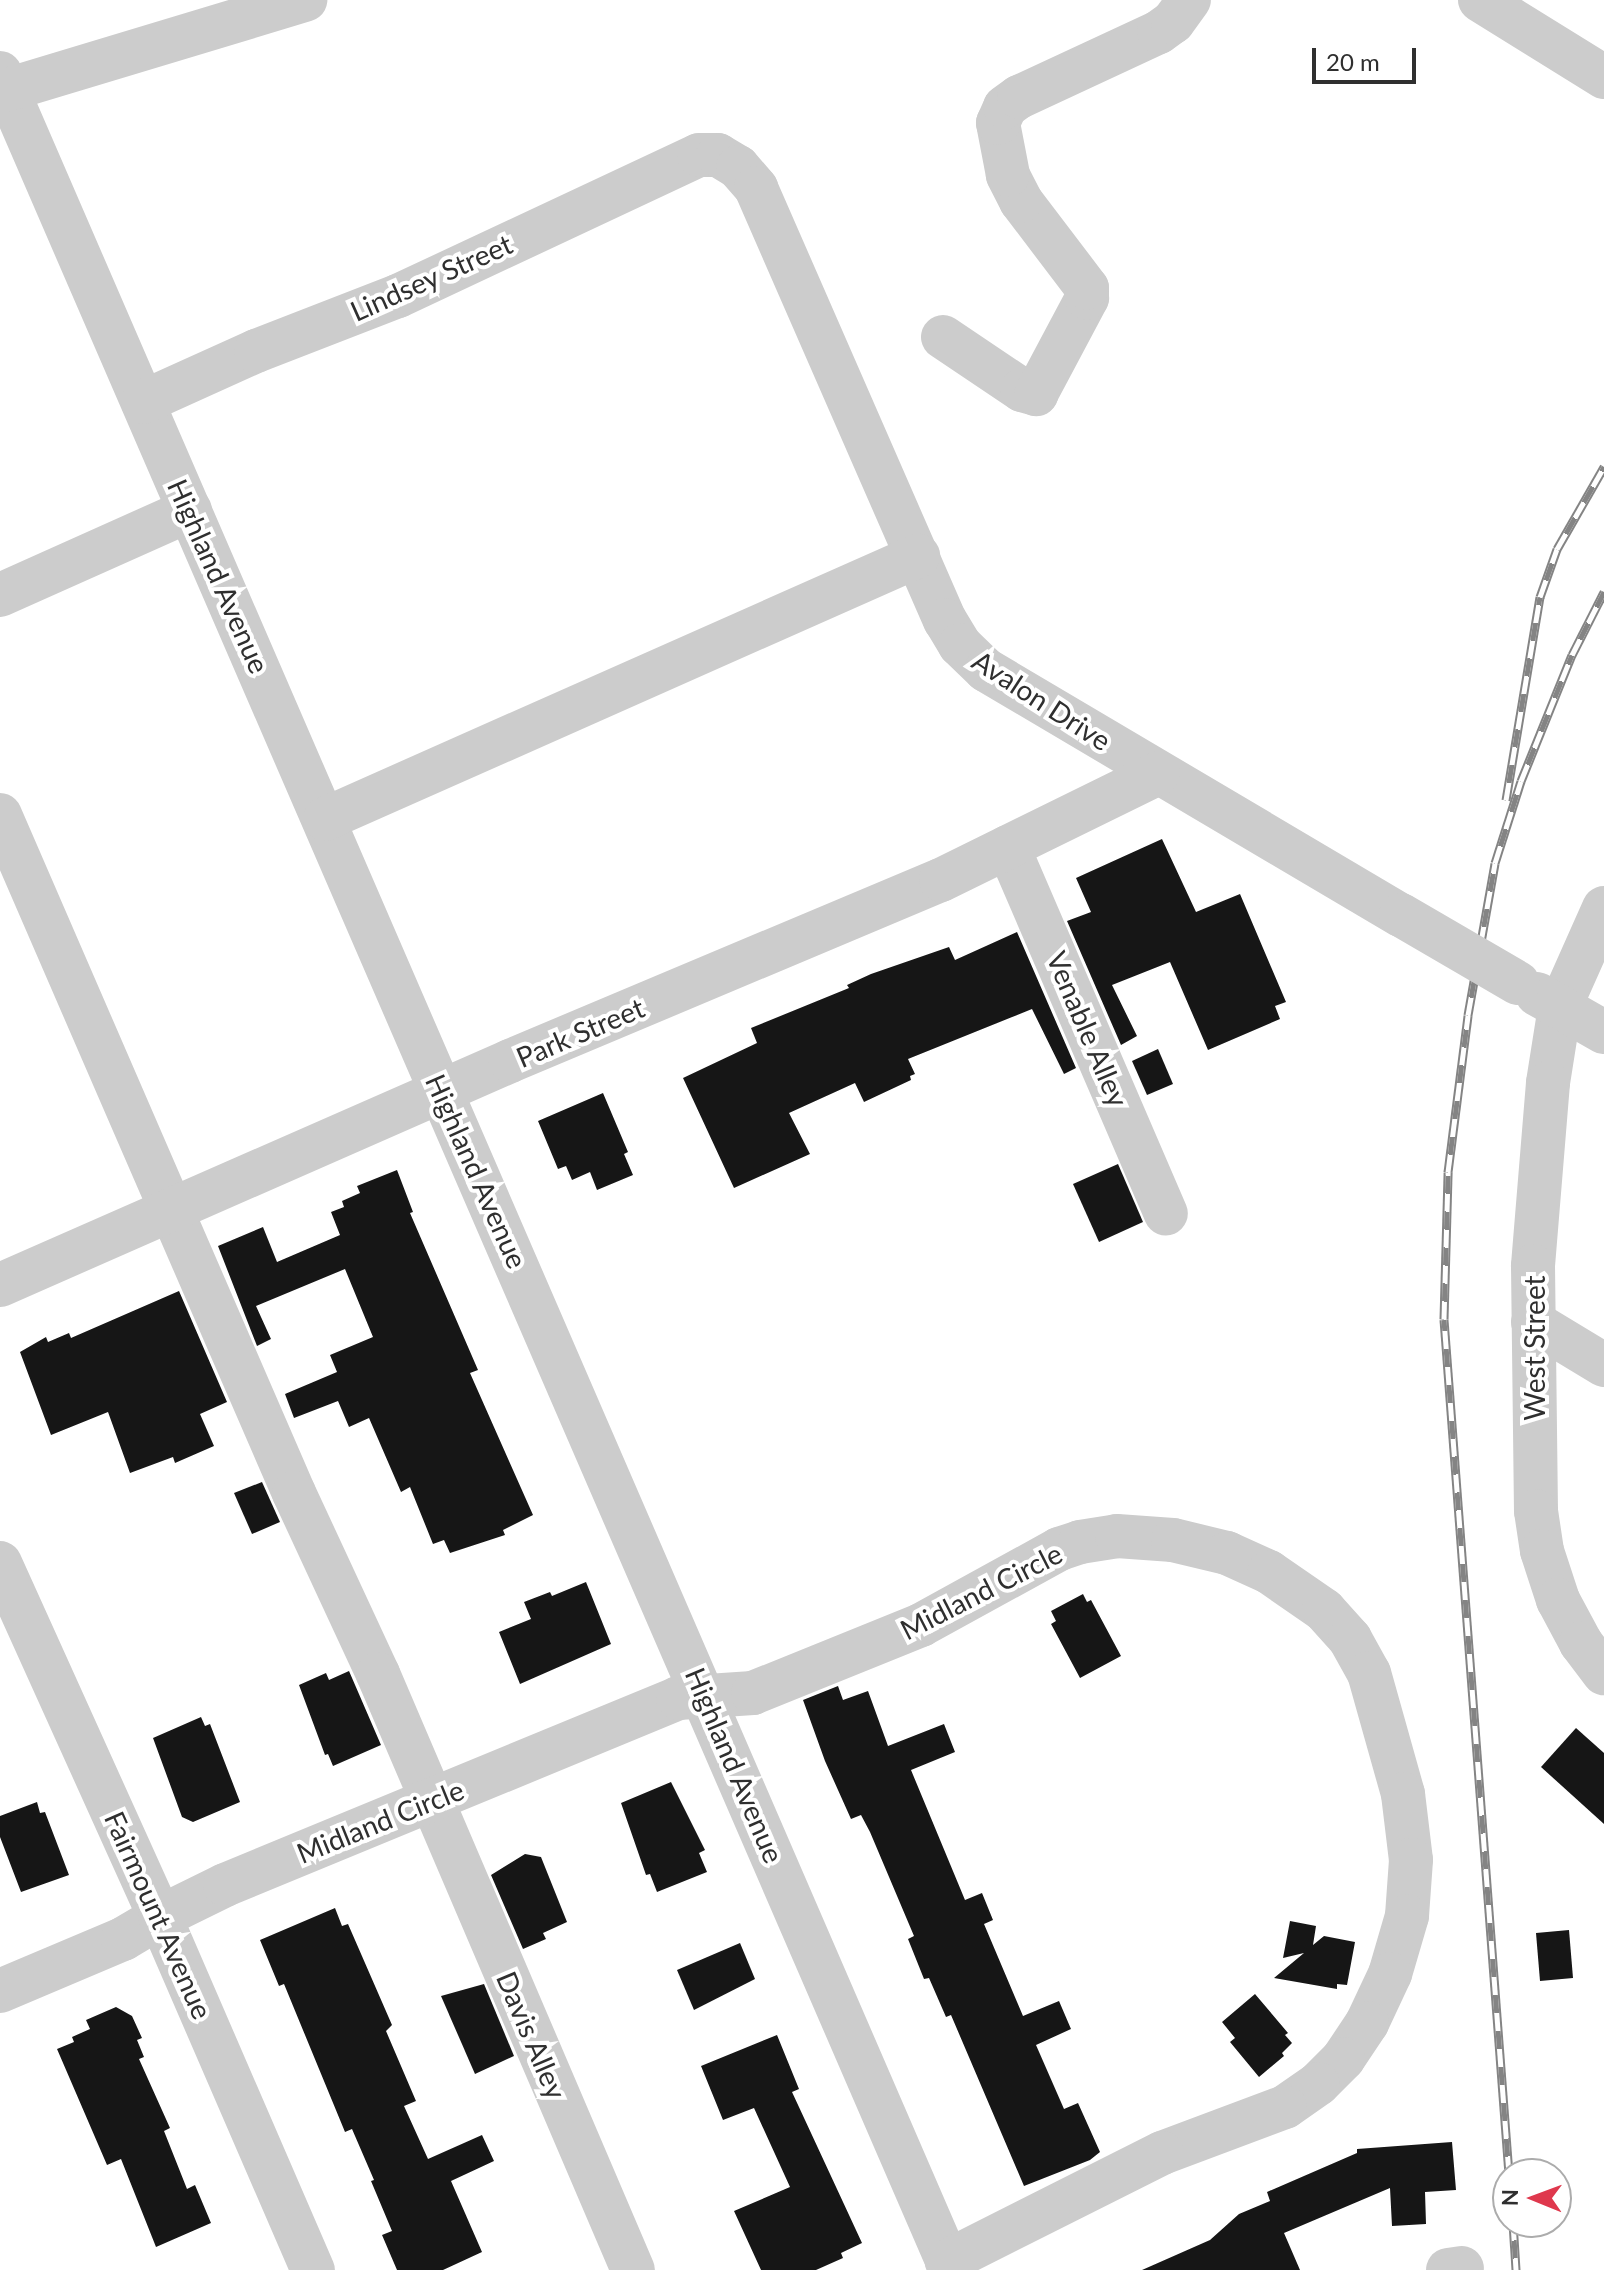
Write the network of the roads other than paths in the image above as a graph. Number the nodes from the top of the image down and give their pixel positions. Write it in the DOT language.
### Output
graph roads {
  1 [pos="305,0"];
  2 [pos="1189,0"];
  3 [pos="1480,0"];
  4 [pos="1604,77"];
  5 [pos="2,85"];
  6 [pos="718,155"];
  7 [pos="943,337"];
  8 [pos="143,402"];
  9 [pos="190,510"];
  10 [pos="918,556"];
  11 [pos="0,595"];
  12 [pos="1158,773"];
  13 [pos="0,815"];
  14 [pos="325,819"];
  15 [pos="1008,847"];
  16 [pos="1604,908"];
  17 [pos="1560,1007"];
  18 [pos="1604,1032"];
  19 [pos="443,1093"];
  20 [pos="172,1211"];
  21 [pos="1166,1213"];
  22 [pos="0,1285"];
  23 [pos="1533,1322"];
  24 [pos="1604,1365"];
  25 [pos="0,1563"];
  26 [pos="1604,1673"];
  27 [pos="706,1696"];
  28 [pos="431,1800"];
  29 [pos="160,1917"];
  30 [pos="0,1991"];
  31 [pos="949,2265"];
  32 [pos="313,2270"];
  33 [pos="633,2270"];
  1 -- 5 [label="street"];
  2 -- 7 [label="street"];
  3 -- 4 [label="street"];
  5 -- 8 [label="street, Highland Avenue"];
  6 -- 8 [label="street, Lindsey Street"];
  6 -- 10 [label="street, Avalon Drive"];
  8 -- 9 [label="street, Highland Avenue"];
  9 -- 11 [label="street"];
  9 -- 14 [label="street, Highland Avenue"];
  10 -- 12 [label="street, Avalon Drive"];
  10 -- 14 [label="street"];
  12 -- 15 [label="street, Park Street"];
  12 -- 17 [label="street, Avalon Drive, bridge"];
  13 -- 20 [label="street, Davis Alley"];
  14 -- 19 [label="street, Highland Avenue"];
  15 -- 19 [label="street, Park Street"];
  15 -- 21 [label="street, Venable Alley"];
  16 -- 17 [label="street, West Street"];
  17 -- 18 [label="street, Avalon Drive"];
  17 -- 23 [label="street, West Street"];
  19 -- 20 [label="street, Park Street"];
  19 -- 27 [label="street, Highland Avenue"];
  20 -- 22 [label="street, Park Street"];
  20 -- 28 [label="street, Davis Alley"];
  23 -- 24 [label="street"];
  23 -- 26 [label="street, West Street"];
  25 -- 29 [label="street, Fairmount Avenue"];
  27 -- 28 [label="street, Midland Circle"];
  27 -- 31 [label="street, Highland Avenue"];
  27 -- 31 [label="street, Midland Circle"];
  28 -- 29 [label="street, Midland Circle"];
  28 -- 33 [label="street, Davis Alley"];
  29 -- 30 [label="street, Midland Circle"];
  29 -- 32 [label="street, Fairmount Avenue"];
}
